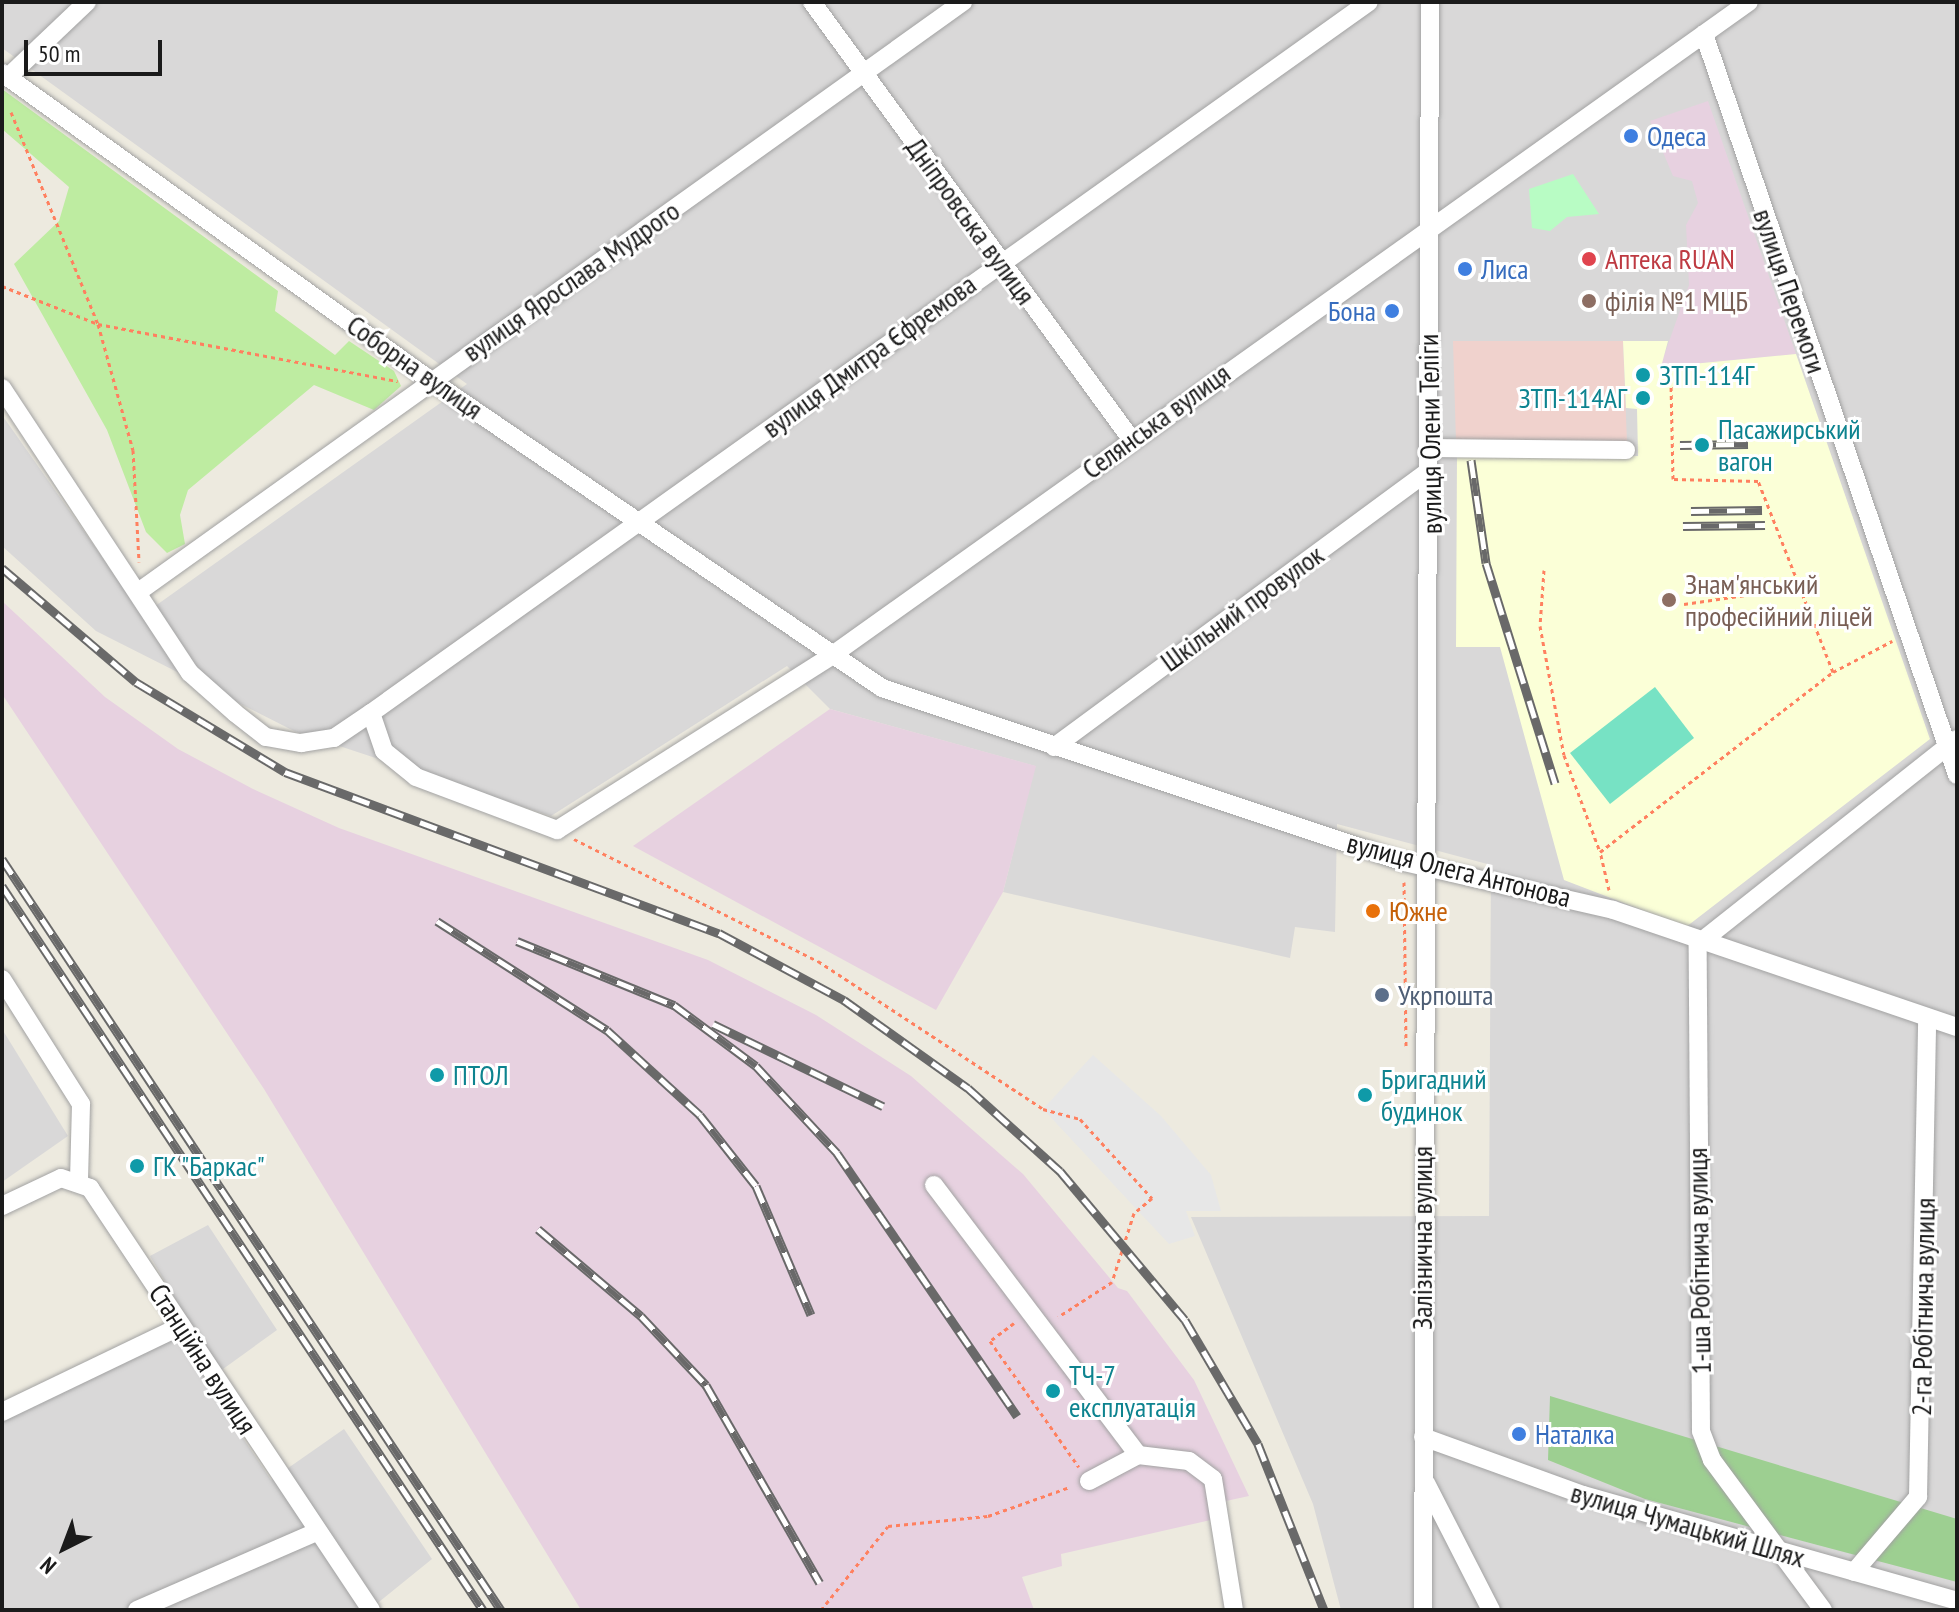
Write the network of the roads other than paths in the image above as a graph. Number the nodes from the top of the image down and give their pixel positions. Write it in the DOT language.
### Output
graph roads {
  1 [pos="87,2"];
  2 [pos="812,2"];
  3 [pos="963,2"];
  4 [pos="1369,2"];
  5 [pos="1430,2"];
  6 [pos="1749,2"];
  7 [pos="1704,34"];
  8 [pos="863,73"];
  9 [pos="5,75"];
  10 [pos="1429,224"];
  11 [pos="1002,262"];
  12 [pos="430,380"];
  13 [pos="2,388"];
  14 [pos="1131,439"];
  15 [pos="1429,448"];
  16 [pos="1626,450"];
  17 [pos="1430,470"];
  18 [pos="643,518"];
  19 [pos="141,590"];
  20 [pos="831,656"];
  21 [pos="371,713"];
  22 [pos="1952,742"];
  23 [pos="1054,747"];
  24 [pos="1957,775"];
  25 [pos="1421,867"];
  26 [pos="1698,944"];
  27 [pos="2,979"];
  28 [pos="1927,1018"];
  29 [pos="1957,1027"];
  30 [pos="79,1180"];
  31 [pos="934,1185"];
  32 [pos="2,1206"];
  33 [pos="181,1326"];
  34 [pos="2,1412"];
  35 [pos="1423,1437"];
  36 [pos="1138,1455"];
  37 [pos="1089,1481"];
  38 [pos="1424,1481"];
  39 [pos="316,1532"];
  40 [pos="1780,1552"];
  41 [pos="1854,1572"];
  42 [pos="1957,1601"];
  43 [pos="137,1610"];
  44 [pos="371,1610"];
  45 [pos="1234,1610"];
  46 [pos="1423,1610"];
  47 [pos="1491,1610"];
  48 [pos="1823,1610"];
  1 -- 9 [label="street"];
  2 -- 8 [label="street, Дніпровська вулиця"];
  3 -- 8 [label="street, вулиця Ярослава Мудрого"];
  4 -- 11 [label="street, вулиця Дмитра Єфремова"];
  5 -- 10 [label="street, вулиця Олени Теліги"];
  6 -- 7 [label="street, Селянська вулиця"];
  7 -- 10 [label="street, Селянська вулиця"];
  7 -- 22 [label="street, вулиця Перемоги"];
  8 -- 11 [label="street, Дніпровська вулиця"];
  8 -- 12 [label="street, вулиця Ярослава Мудрого"];
  9 -- 12 [label="street, Соборна вулиця"];
  10 -- 14 [label="street, Селянська вулиця"];
  10 -- 15 [label="street, вулиця Олени Теліги"];
  11 -- 14 [label="street, Дніпровська вулиця"];
  11 -- 18 [label="street, вулиця Дмитра Єфремова"];
  12 -- 18 [label="street, Соборна вулиця"];
  12 -- 19 [label="street, вулиця Ярослава Мудрого"];
  13 -- 19 [label="street, вулиця Дмитра Єфремова"];
  14 -- 20 [label="street, Селянська вулиця"];
  15 -- 16 [label="street"];
  15 -- 17 [label="street, вулиця Олени Теліги"];
  17 -- 23 [label="street, Шкільний провулок"];
  17 -- 25 [label="street, вулиця Олени Теліги"];
  18 -- 20 [label="street, Соборна вулиця"];
  18 -- 21 [label="street, вулиця Дмитра Єфремова"];
  19 -- 21 [label="street, вулиця Дмитра Єфремова"];
  20 -- 21 [label="street, Селянська вулиця"];
  20 -- 23 [label="street, вулиця Олега Антонова"];
  22 -- 24 [label="street, вулиця Перемоги"];
  22 -- 26 [label="street"];
  23 -- 25 [label="street, вулиця Олега Антонова"];
  25 -- 26 [label="street, вулиця Олега Антонова"];
  25 -- 35 [label="street, Залізнична вулиця"];
  26 -- 28 [label="street, вулиця Олега Антонова"];
  26 -- 40 [label="street, 1-ша Робітнича вулиця"];
  27 -- 30 [label="street"];
  28 -- 29 [label="street, вулиця Олега Антонова"];
  28 -- 41 [label="street, 2-га Робітнича вулиця"];
  30 -- 32 [label="street"];
  30 -- 33 [label="street, Станційна вулиця"];
  31 -- 36 [label="street"];
  33 -- 34 [label="street"];
  33 -- 39 [label="street, Станційна вулиця"];
  35 -- 38 [label="street, Залізнична вулиця"];
  35 -- 40 [label="street, вулиця Чумацький Шлях"];
  36 -- 37 [label="street"];
  36 -- 45 [label="street"];
  38 -- 46 [label="street, Залізнична вулиця"];
  38 -- 47 [label="street"];
  39 -- 43 [label="street"];
  39 -- 44 [label="street, Станційна вулиця"];
  40 -- 41 [label="street, вулиця Чумацький Шлях"];
  40 -- 48 [label="street, 1-ша Робітнича вулиця"];
  41 -- 42 [label="street, вулиця Чумацький Шлях"];
}
